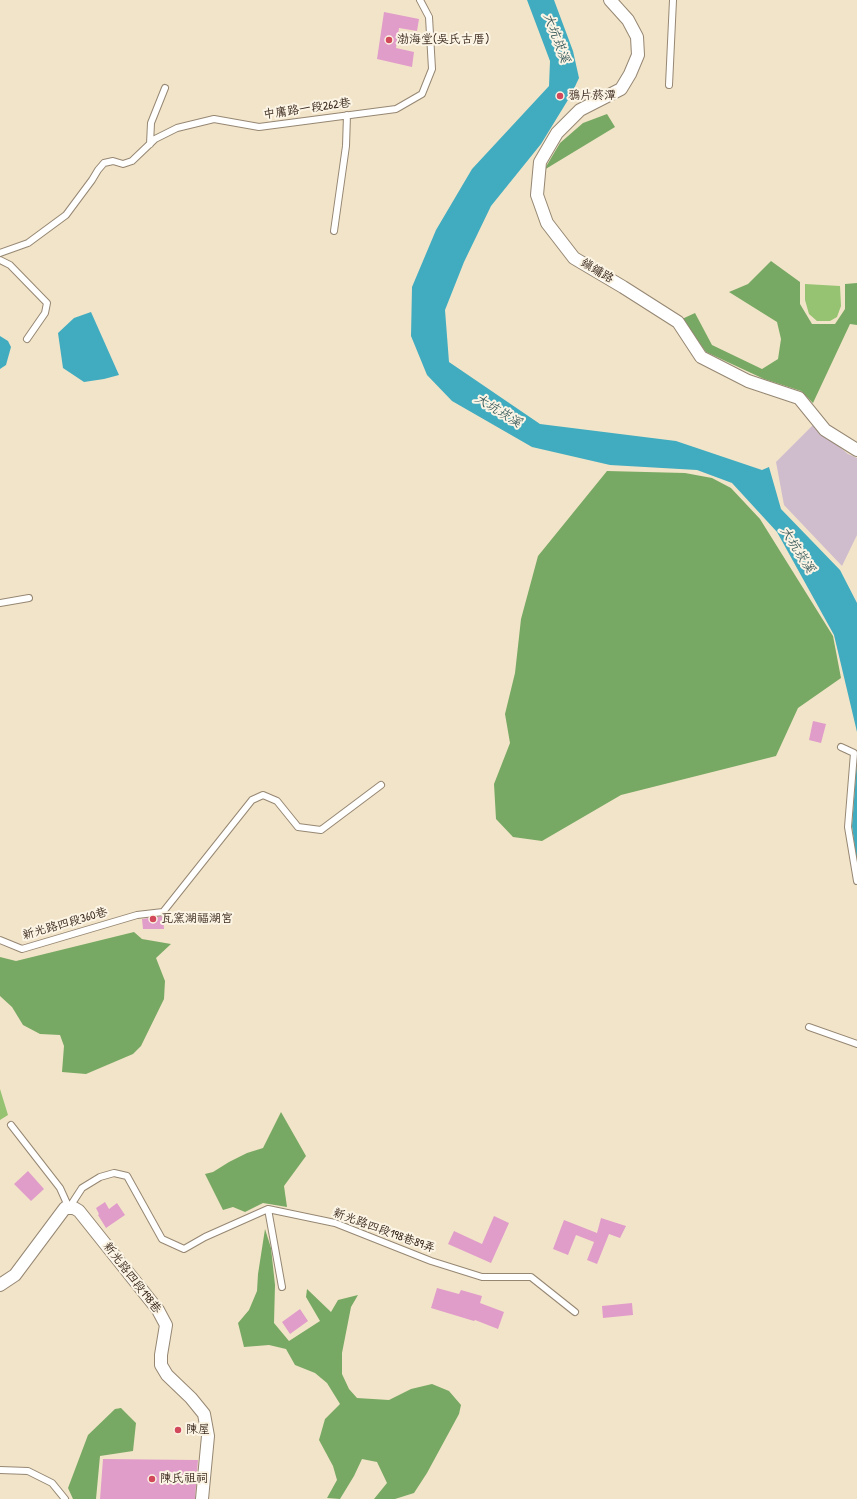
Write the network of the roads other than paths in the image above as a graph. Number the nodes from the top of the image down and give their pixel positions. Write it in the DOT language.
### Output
graph roads {
  1 [pos="420,0"];
  2 [pos="610,0"];
  3 [pos="673,0"];
  4 [pos="669,85"];
  5 [pos="165,88"];
  6 [pos="347,115"];
  7 [pos="150,144"];
  8 [pos="334,231"];
  9 [pos="0,253"];
  10 [pos="0,260"];
  11 [pos="27,339"];
  12 [pos="856,446"];
  13 [pos="29,598"];
  14 [pos="0,603"];
  15 [pos="840,747"];
  16 [pos="381,785"];
  17 [pos="857,881"];
  18 [pos="0,940"];
  19 [pos="808,1027"];
  20 [pos="857,1044"];
  21 [pos="10,1125"];
  22 [pos="69,1208"];
  23 [pos="268,1209"];
  24 [pos="0,1285"];
  25 [pos="282,1287"];
  26 [pos="575,1312"];
  27 [pos="0,1470"];
  28 [pos="65,1499"];
  29 [pos="202,1499"];
  1 -- 6 [label="lane, 中庸路一段262巷"];
  2 -- 12 [label="street, 鎮鏞路"];
  3 -- 4 [label="lane"];
  5 -- 7 [label="lane"];
  6 -- 7 [label="lane, 中庸路一段262巷"];
  6 -- 8 [label="lane"];
  7 -- 9 [label="lane, 中庸路一段262巷"];
  10 -- 11 [label="lane"];
  13 -- 14 [label="lane"];
  15 -- 17 [label="lane"];
  16 -- 18 [label="lane, 新光路四段360巷"];
  19 -- 20 [label="lane"];
  21 -- 22 [label="lane"];
  22 -- 23 [label="lane"];
  22 -- 24 [label="street"];
  22 -- 29 [label="street, 新光路四段198巷"];
  23 -- 25 [label="lane"];
  23 -- 26 [label="lane, 新光路四段198巷89弄"];
  27 -- 28 [label="lane"];
}
